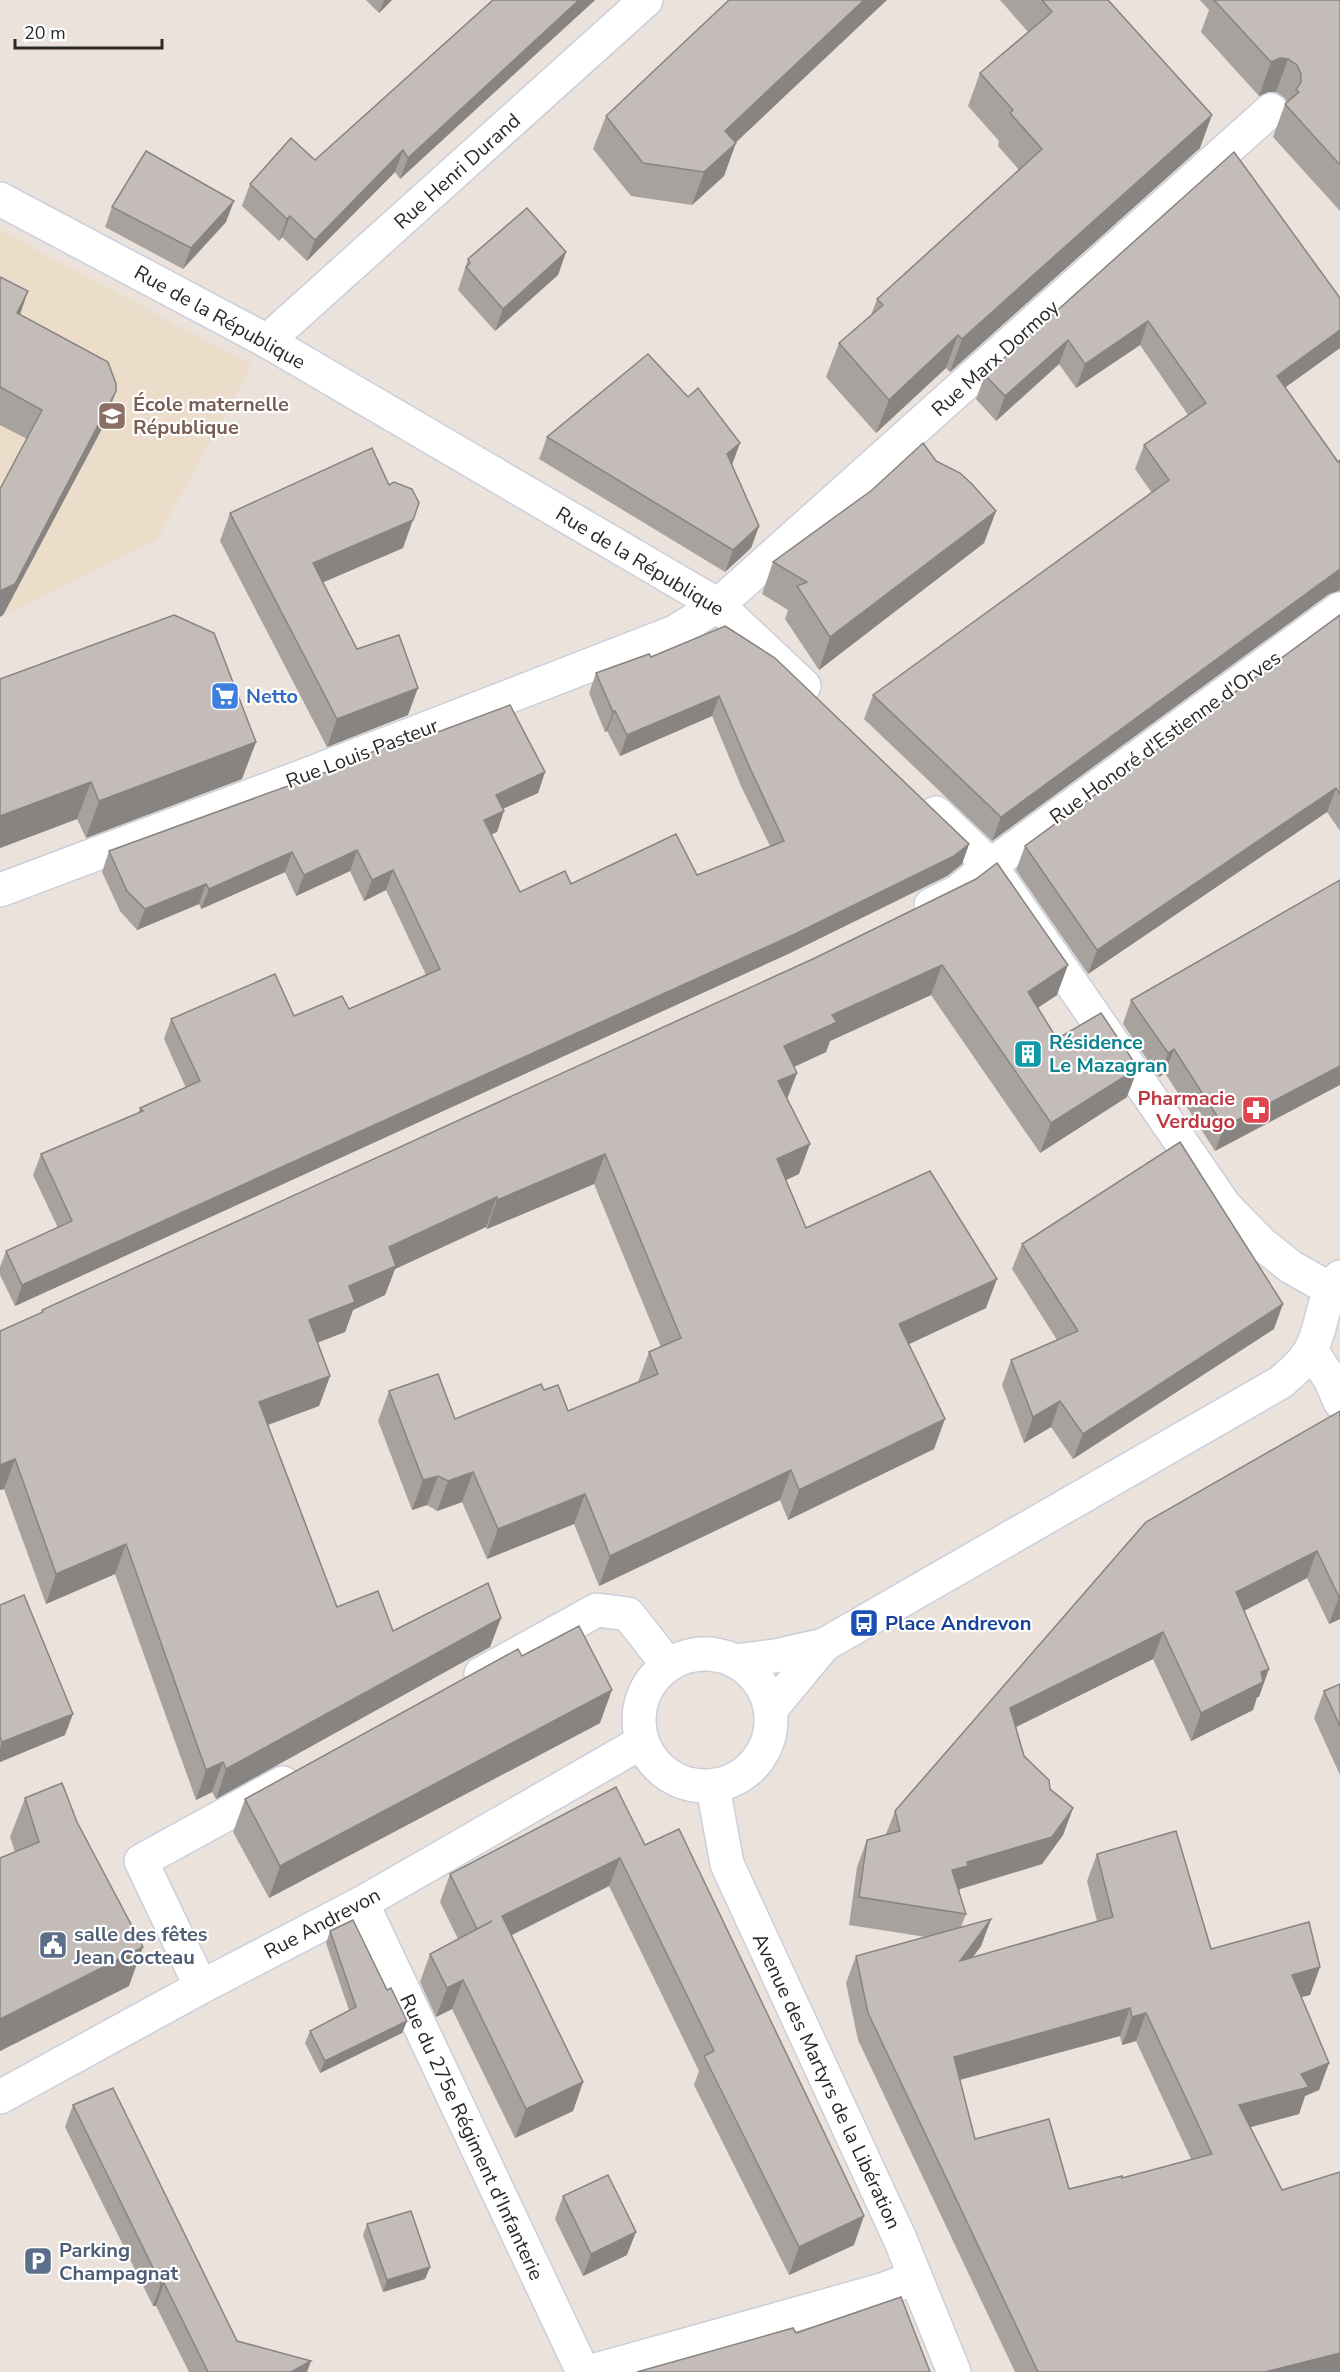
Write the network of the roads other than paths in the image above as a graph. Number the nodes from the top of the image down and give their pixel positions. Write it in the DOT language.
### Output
graph roads {
  1 [pos="646,0"];
  2 [pos="1271,110"];
  3 [pos="0,199"];
  4 [pos="267,341"];
  5 [pos="718,605"];
  6 [pos="1340,609"];
  7 [pos="829,711"];
  8 [pos="914,792"];
  9 [pos="990,865"];
  10 [pos="0,890"];
  11 [pos="903,919"];
  12 [pos="1335,1283"];
  13 [pos="1315,1337"];
  14 [pos="1340,1402"];
  15 [pos="824,1645"];
  16 [pos="735,1661"];
  17 [pos="668,1665"];
  18 [pos="452,1690"];
  19 [pos="771,1709"];
  20 [pos="642,1742"];
  21 [pos="307,1770"];
  22 [pos="713,1787"];
  23 [pos="362,1902"];
  24 [pos="201,1987"];
  25 [pos="0,2097"];
  26 [pos="915,2278"];
  27 [pos="583,2372"];
  28 [pos="590,2372"];
  29 [pos="954,2372"];
  1 -- 4 [label="street, Rue Henri Durand"];
  2 -- 5 [label="street, Rue Marx Dormoy"];
  3 -- 4 [label="street, Rue de la République"];
  4 -- 5 [label="street, Rue de la République"];
  5 -- 7 [label="street, Rue de la République"];
  5 -- 10 [label="street, Rue Louis Pasteur"];
  6 -- 9 [label="street, Rue Honoré d'Estienne d'Orves"];
  8 -- 9 [label="street"];
  9 -- 11 [label="street, Rue Honoré d'Estienne d'Orves"];
  9 -- 12 [label="street"];
  12 -- 13 [label="street"];
  13 -- 14 [label="street"];
  13 -- 15 [label="street"];
  15 -- 16 [label="street"];
  15 -- 19 [label="street"];
  16 -- 17 [label="street"];
  16 -- 19 [label="street"];
  17 -- 18 [label="street"];
  17 -- 20 [label="street"];
  19 -- 22 [label="street"];
  20 -- 22 [label="street"];
  20 -- 23 [label="street, Rue Andrevon"];
  21 -- 24 [label="street"];
  22 -- 26 [label="street, Avenue des Martyrs de la Libération"];
  23 -- 24 [label="street, Rue Andrevon"];
  23 -- 27 [label="street, Rue du 275e Régiment d'Infanterie"];
  24 -- 25 [label="street, Rue Andrevon"];
  26 -- 28 [label="street"];
  26 -- 29 [label="street, Avenue des Martyrs de la Libération"];
}
